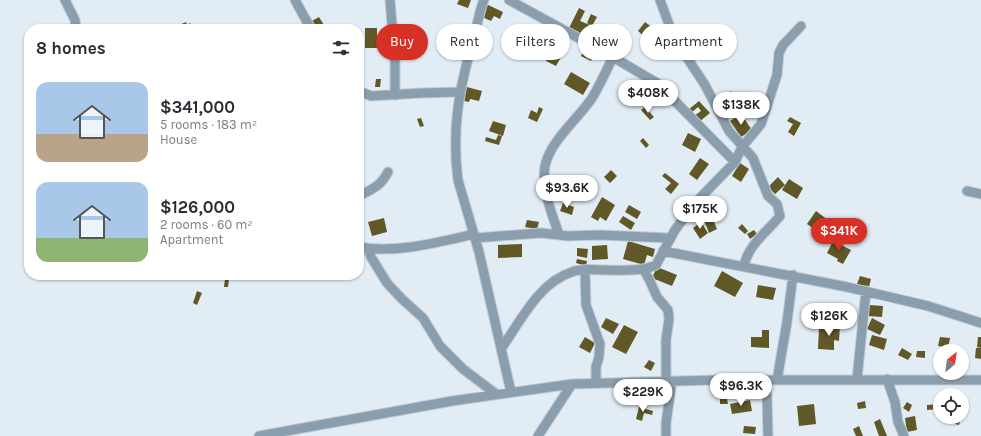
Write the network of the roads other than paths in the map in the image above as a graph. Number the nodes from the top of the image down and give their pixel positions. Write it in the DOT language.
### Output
graph roads {
  1 [pos="65,0"];
  2 [pos="295,0"];
  3 [pos="390,0"];
  4 [pos="484,0"];
  5 [pos="509,0"];
  6 [pos="660,0"];
  7 [pos="75,24"];
  8 [pos="308,24"];
  9 [pos="801,26"];
  10 [pos="578,38"];
  11 [pos="611,60"];
  12 [pos="618,60"];
  13 [pos="460,92"];
  14 [pos="364,93"];
  15 [pos="395,95"];
  16 [pos="742,147"];
  17 [pos="735,162"];
  18 [pos="388,172"];
  19 [pos="967,191"];
  20 [pos="364,194"];
  21 [pos="981,194"];
  22 [pos="559,235"];
  23 [pos="474,236"];
  24 [pos="670,238"];
  25 [pos="364,247"];
  26 [pos="364,248"];
  27 [pos="663,251"];
  28 [pos="744,266"];
  29 [pos="643,269"];
  30 [pos="585,270"];
  31 [pos="793,276"];
  32 [pos="866,291"];
  33 [pos="981,323"];
  34 [pos="501,349"];
  35 [pos="857,379"];
  36 [pos="887,379"];
  37 [pos="764,380"];
  38 [pos="777,380"];
  39 [pos="981,380"];
  40 [pos="669,381"];
  41 [pos="596,383"];
  42 [pos="572,384"];
  43 [pos="511,392"];
  44 [pos="496,394"];
  45 [pos="304,428"];
  46 [pos="259,436"];
  47 [pos="290,436"];
  48 [pos="538,436"];
  49 [pos="666,436"];
  50 [pos="768,436"];
  51 [pos="904,436"];
  1 -- 7 [label="street"];
  2 -- 8 [label="street"];
  3 -- 15 [label="street"];
  4 -- 13 [label="street"];
  5 -- 10 [label="street"];
  6 -- 16 [label="street"];
  9 -- 16 [label="street"];
  11 -- 22 [label="street"];
  12 -- 17 [label="street"];
  13 -- 15 [label="street"];
  13 -- 23 [label="street"];
  14 -- 15 [label="street"];
  16 -- 17 [label="street"];
  16 -- 28 [label="street"];
  17 -- 24 [label="street"];
  18 -- 20 [label="street"];
  19 -- 21 [label="street"];
  22 -- 23 [label="street"];
  22 -- 24 [label="street"];
  23 -- 25 [label="street"];
  23 -- 34 [label="street"];
  24 -- 27 [label="street"];
  26 -- 44 [label="street"];
  27 -- 28 [label="street"];
  27 -- 29 [label="street"];
  28 -- 31 [label="street"];
  29 -- 30 [label="street"];
  29 -- 40 [label="street"];
  30 -- 34 [label="street"];
  30 -- 41 [label="street"];
  31 -- 32 [label="street"];
  31 -- 38 [label="street"];
  32 -- 33 [label="street"];
  32 -- 35 [label="street"];
  34 -- 43 [label="street"];
  35 -- 36 [label="street"];
  35 -- 38 [label="street"];
  36 -- 39 [label="street"];
  36 -- 51 [label="street"];
  37 -- 38 [label="street"];
  37 -- 40 [label="street"];
  37 -- 50 [label="street"];
  40 -- 41 [label="street"];
  40 -- 49 [label="street"];
  41 -- 42 [label="street"];
  42 -- 43 [label="street"];
  42 -- 48 [label="street"];
  43 -- 44 [label="street"];
  44 -- 45 [label="street"];
  45 -- 46 [label="street"];
  45 -- 47 [label="street"];
}
